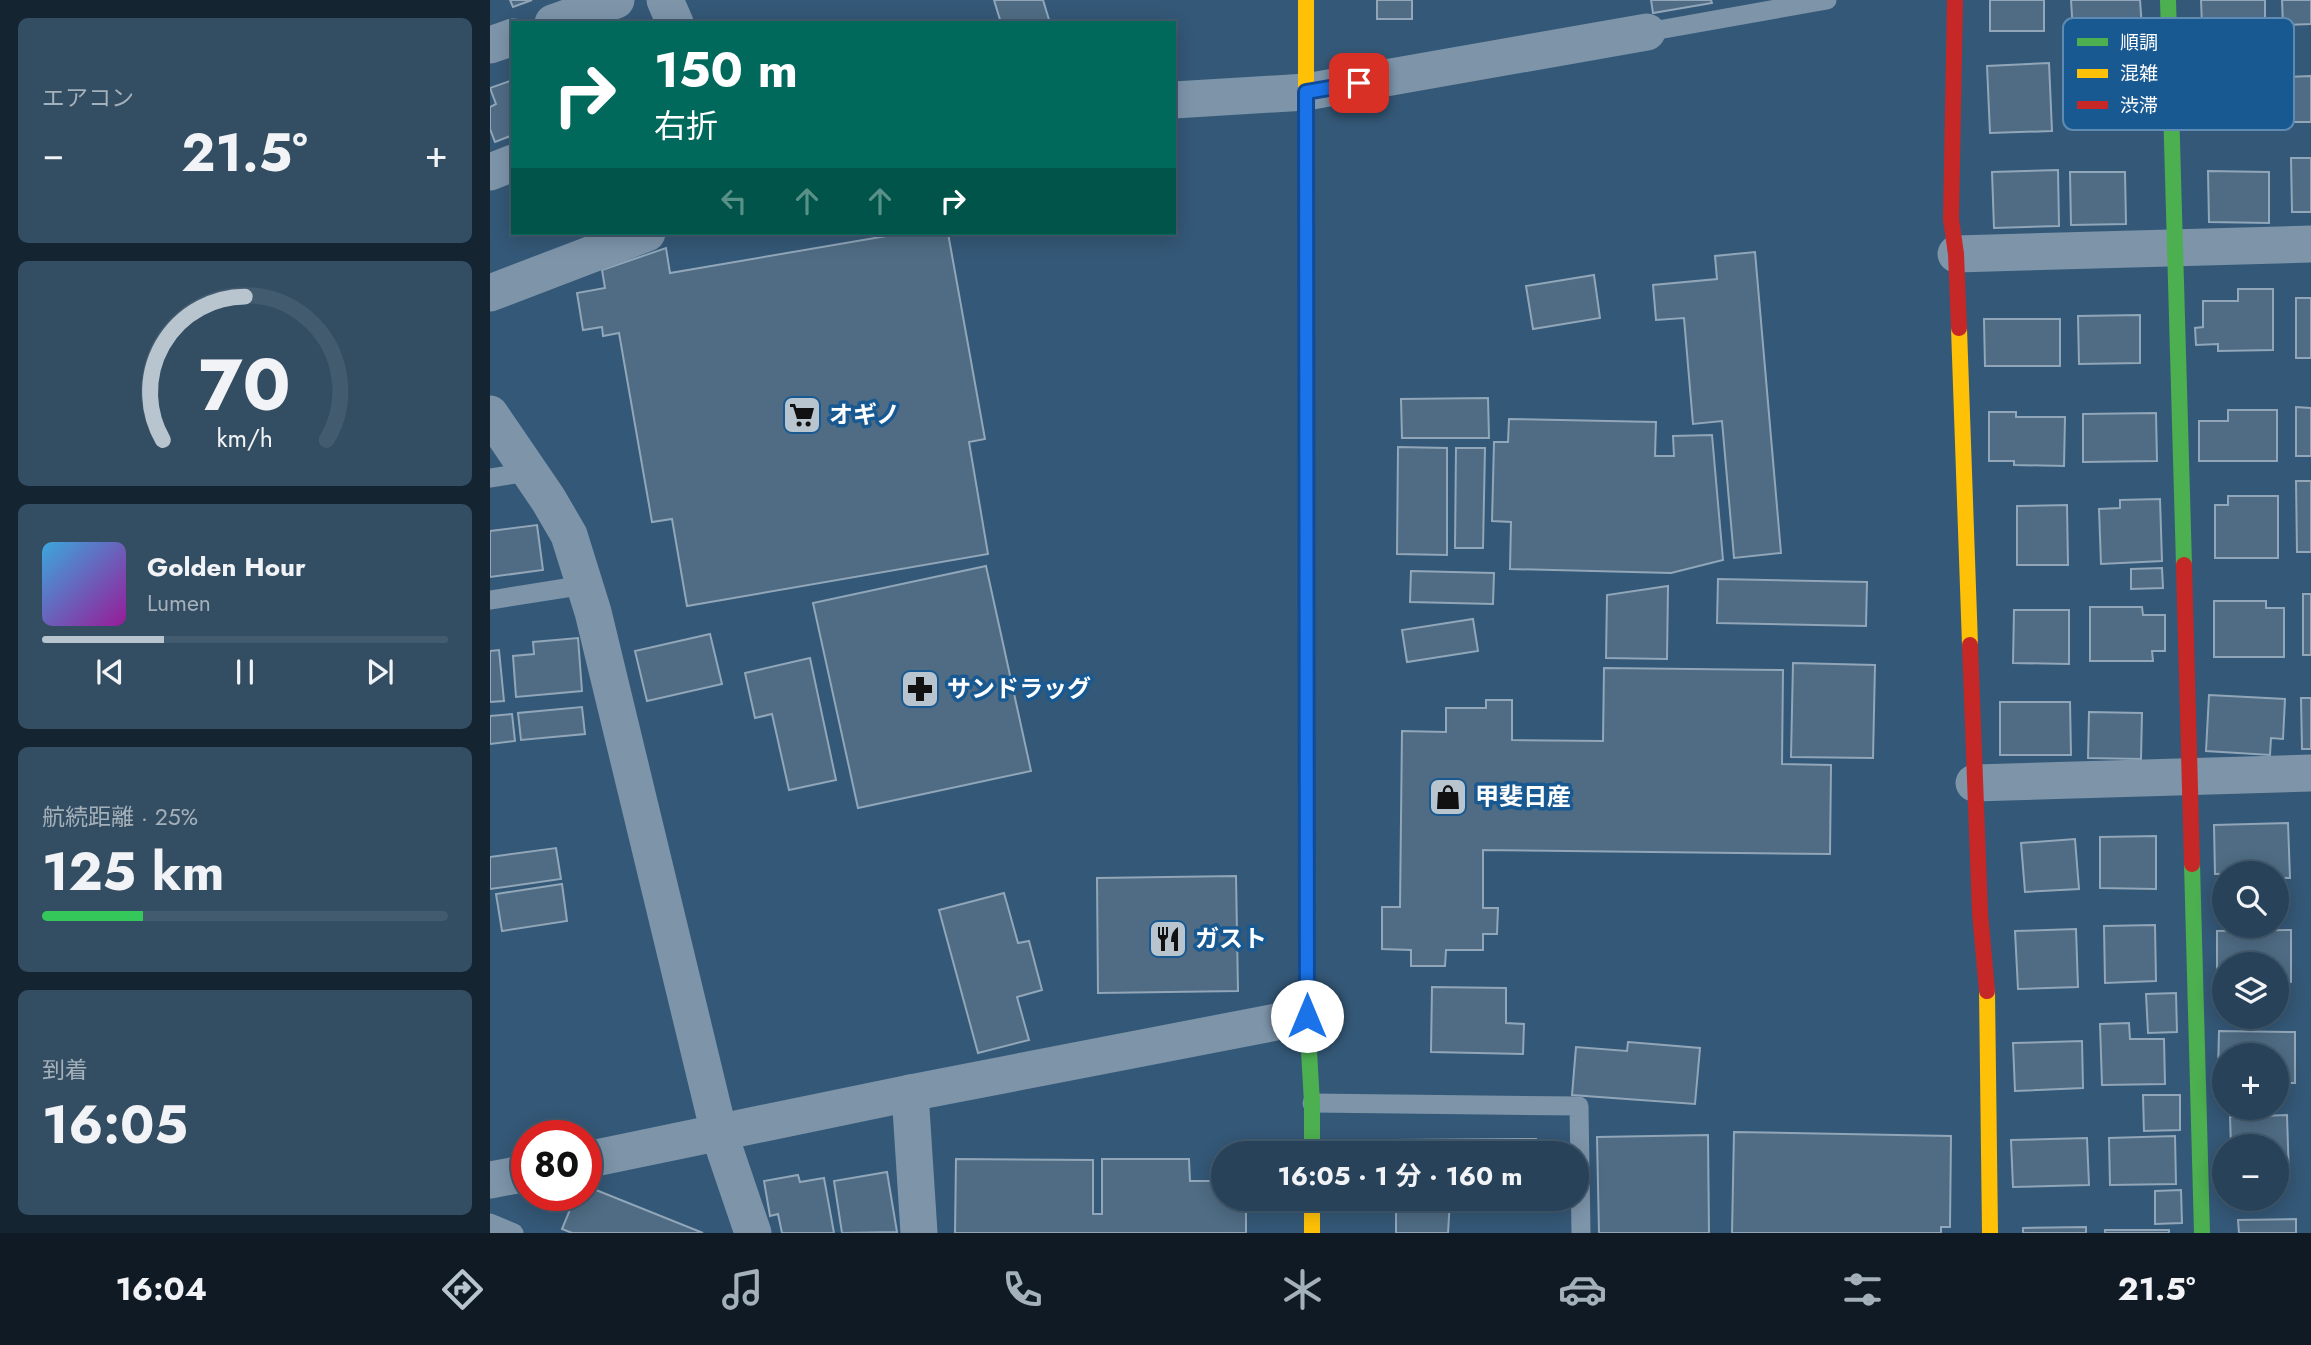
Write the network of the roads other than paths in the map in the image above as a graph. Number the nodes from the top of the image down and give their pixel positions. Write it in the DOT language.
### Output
graph roads {
  1 [pos="616,0"];
  2 [pos="665,0"];
  3 [pos="1306,0"];
  4 [pos="1827,0"];
  5 [pos="1955,0"];
  6 [pos="2168,0"];
  7 [pos="2169,18"];
  8 [pos="558,21"];
  9 [pos="674,21"];
  10 [pos="1647,32"];
  11 [pos="511,38"];
  12 [pos="490,45"];
  13 [pos="1306,92"];
  14 [pos="1176,100"];
  15 [pos="2172,130"];
  16 [pos="511,164"];
  17 [pos="490,172"];
  18 [pos="642,235"];
  19 [pos="2311,244"];
  20 [pos="2175,248"];
  21 [pos="1956,254"];
  22 [pos="490,293"];
  23 [pos="490,414"];
  24 [pos="529,472"];
  25 [pos="490,478"];
  26 [pos="585,585"];
  27 [pos="490,600"];
  28 [pos="2311,773"];
  29 [pos="2189,777"];
  30 [pos="1974,783"];
  31 [pos="1307,1016"];
  32 [pos="911,1093"];
  33 [pos="1312,1103"];
  34 [pos="719,1133"];
  35 [pos="1312,1141"];
  36 [pos="602,1157"];
  37 [pos="511,1176"];
  38 [pos="490,1180"];
  39 [pos="1312,1211"];
  40 [pos="490,1223"];
  41 [pos="514,1233"];
  42 [pos="753,1233"];
  43 [pos="919,1233"];
  44 [pos="1312,1233"];
  45 [pos="1581,1233"];
  46 [pos="1990,1233"];
  47 [pos="2202,1233"];
  1 -- 8 [label="street"];
  2 -- 9 [label="street"];
  3 -- 13 [label="main road"];
  4 -- 10 [label="lane"];
  5 -- 21 [label="main road"];
  6 -- 7 [label="main road"];
  10 -- 13 [label="street"];
  11 -- 12 [label="street"];
  13 -- 14 [label="street"];
  13 -- 31 [label="main road"];
  15 -- 20 [label="main road"];
  16 -- 17 [label="street"];
  18 -- 22 [label="street"];
  19 -- 20 [label="street"];
  20 -- 21 [label="street"];
  20 -- 29 [label="main road"];
  21 -- 30 [label="main road"];
  23 -- 24 [label="street"];
  24 -- 25 [label="lane"];
  24 -- 26 [label="street"];
  26 -- 27 [label="lane"];
  26 -- 34 [label="street"];
  28 -- 29 [label="street"];
  29 -- 30 [label="street"];
  29 -- 47 [label="main road"];
  30 -- 46 [label="main road"];
  31 -- 32 [label="street"];
  31 -- 33 [label="main road"];
  32 -- 34 [label="street"];
  32 -- 43 [label="street"];
  33 -- 35 [label="main road"];
  33 -- 45 [label="lane"];
  34 -- 36 [label="street"];
  34 -- 42 [label="street"];
  37 -- 38 [label="street"];
  39 -- 44 [label="main road"];
  40 -- 41 [label="lane"];
}
